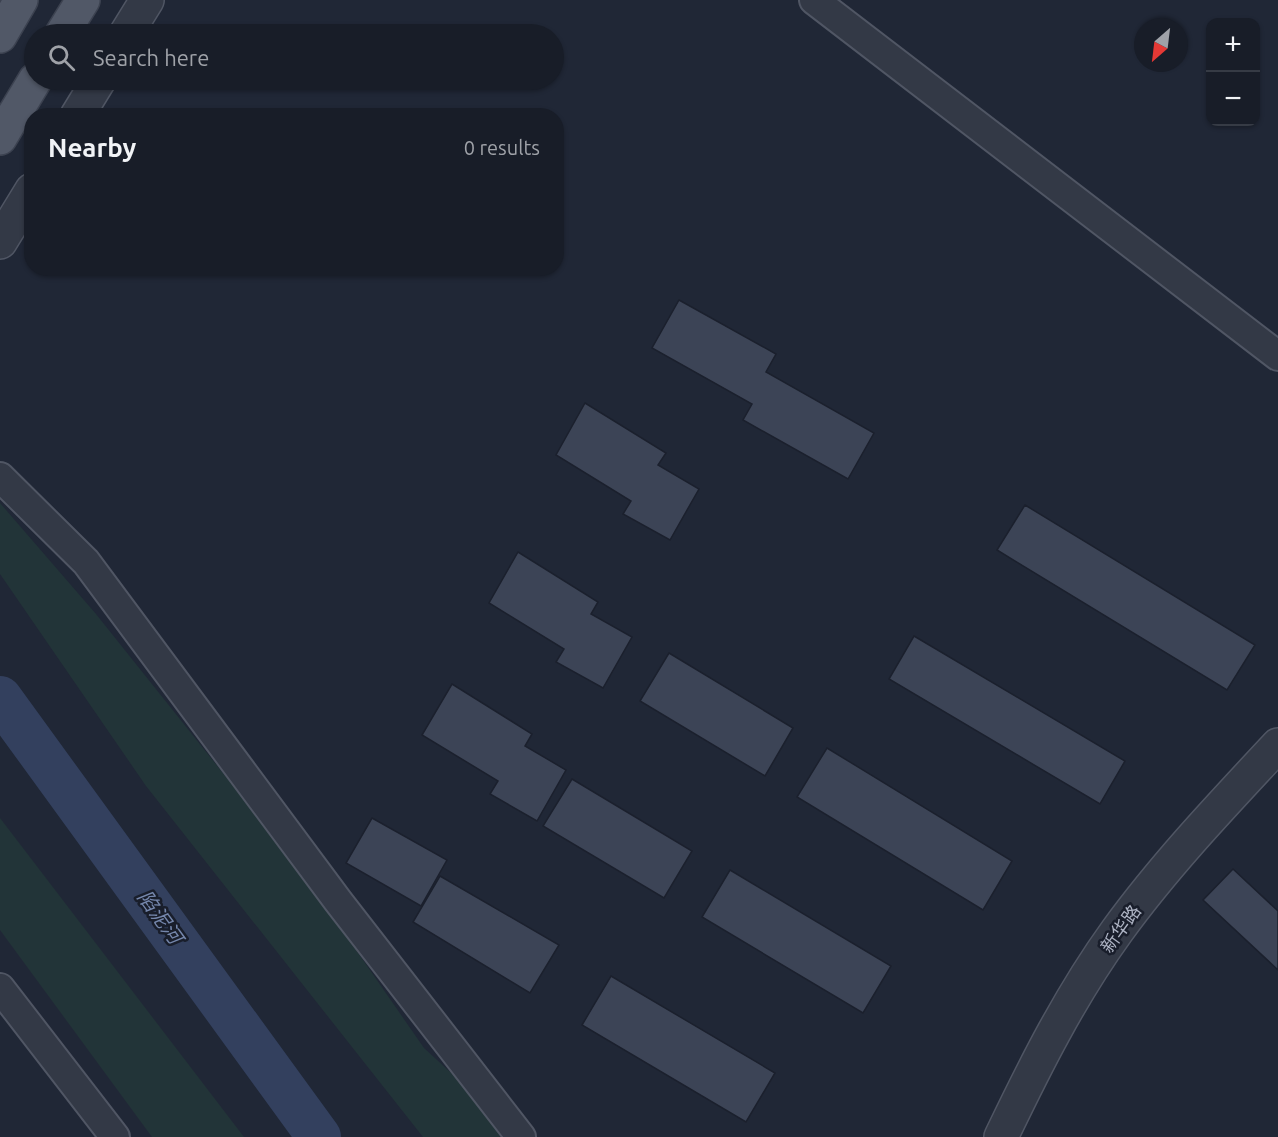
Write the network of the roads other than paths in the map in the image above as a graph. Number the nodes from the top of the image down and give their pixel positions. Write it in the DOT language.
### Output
graph roads {
  1 [pos="21,0"];
  2 [pos="83,0"];
  3 [pos="147,0"];
  4 [pos="814,0"];
  5 [pos="68,24"];
  6 [pos="132,24"];
  7 [pos="0,36"];
  8 [pos="29,90"];
  9 [pos="93,90"];
  10 [pos="82,108"];
  11 [pos="0,138"];
  12 [pos="24,203"];
  13 [pos="0,242"];
  14 [pos="1278,356"];
  15 [pos="0,477"];
  16 [pos="1278,746"];
  17 [pos="0,988"];
  18 [pos="115,1137"];
  19 [pos="521,1137"];
  20 [pos="1001,1137"];
  1 -- 7 [label="main road"];
  2 -- 5 [label="main road"];
  3 -- 6 [label="street"];
  4 -- 14 [label="street"];
  8 -- 11 [label="main road"];
  9 -- 10 [label="street"];
  12 -- 13 [label="street"];
  15 -- 19 [label="street"];
  16 -- 20 [label="street, 新华路"];
  17 -- 18 [label="street"];
}
